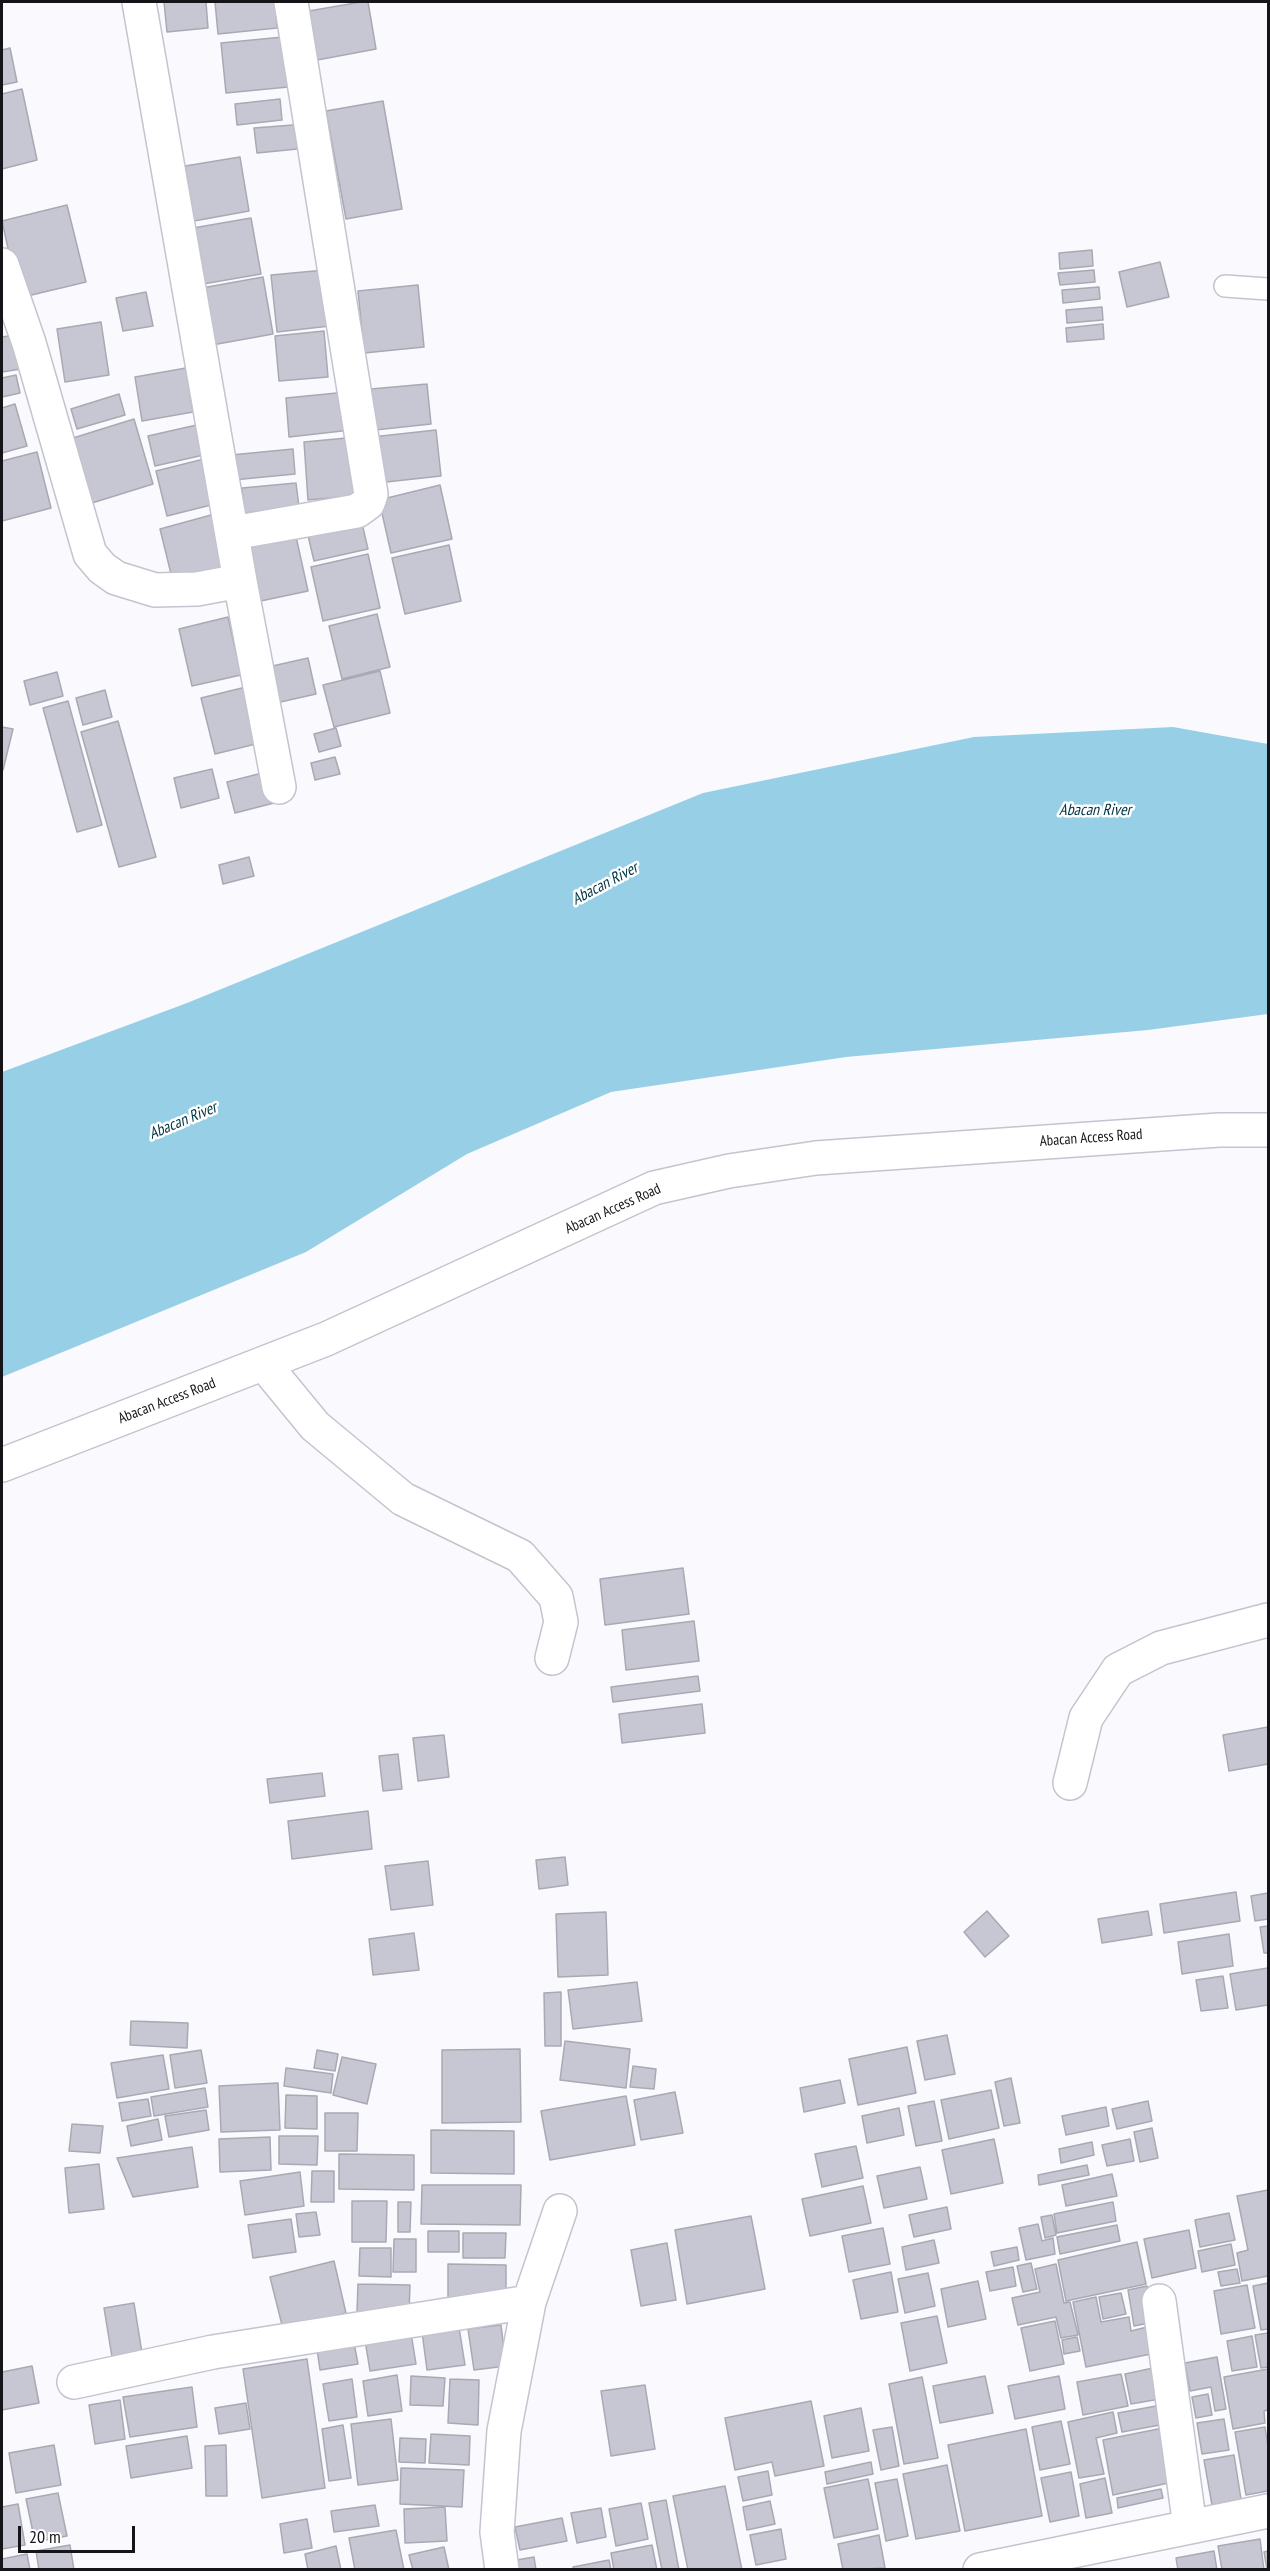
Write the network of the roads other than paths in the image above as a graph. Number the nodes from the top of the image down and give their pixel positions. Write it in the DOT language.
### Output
graph roads {
  1 [pos="139,2"];
  2 [pos="291,2"];
  3 [pos="2,265"];
  4 [pos="1225,286"];
  5 [pos="1269,289"];
  6 [pos="11,322"];
  7 [pos="233,533"];
  8 [pos="240,581"];
  9 [pos="279,788"];
  10 [pos="1269,1130"];
  11 [pos="264,1364"];
  12 [pos="2,1465"];
  13 [pos="1269,1620"];
  14 [pos="552,1658"];
  15 [pos="1070,1783"];
  16 [pos="560,2211"];
  17 [pos="1160,2301"];
  18 [pos="530,2302"];
  19 [pos="75,2382"];
  20 [pos="1269,2511"];
  21 [pos="1190,2527"];
  22 [pos="502,2570"];
  23 [pos="980,2570"];
  1 -- 7 [label="street"];
  2 -- 7 [label="street"];
  3 -- 6 [label="street"];
  4 -- 5 [label="lane"];
  6 -- 8 [label="street"];
  7 -- 8 [label="street"];
  8 -- 9 [label="street"];
  10 -- 11 [label="street, Abacan Access Road"];
  11 -- 12 [label="street, Abacan Access Road"];
  11 -- 14 [label="street"];
  13 -- 15 [label="street"];
  16 -- 18 [label="street"];
  17 -- 21 [label="street"];
  18 -- 19 [label="street"];
  18 -- 22 [label="street"];
  20 -- 21 [label="street"];
  21 -- 23 [label="street"];
}
